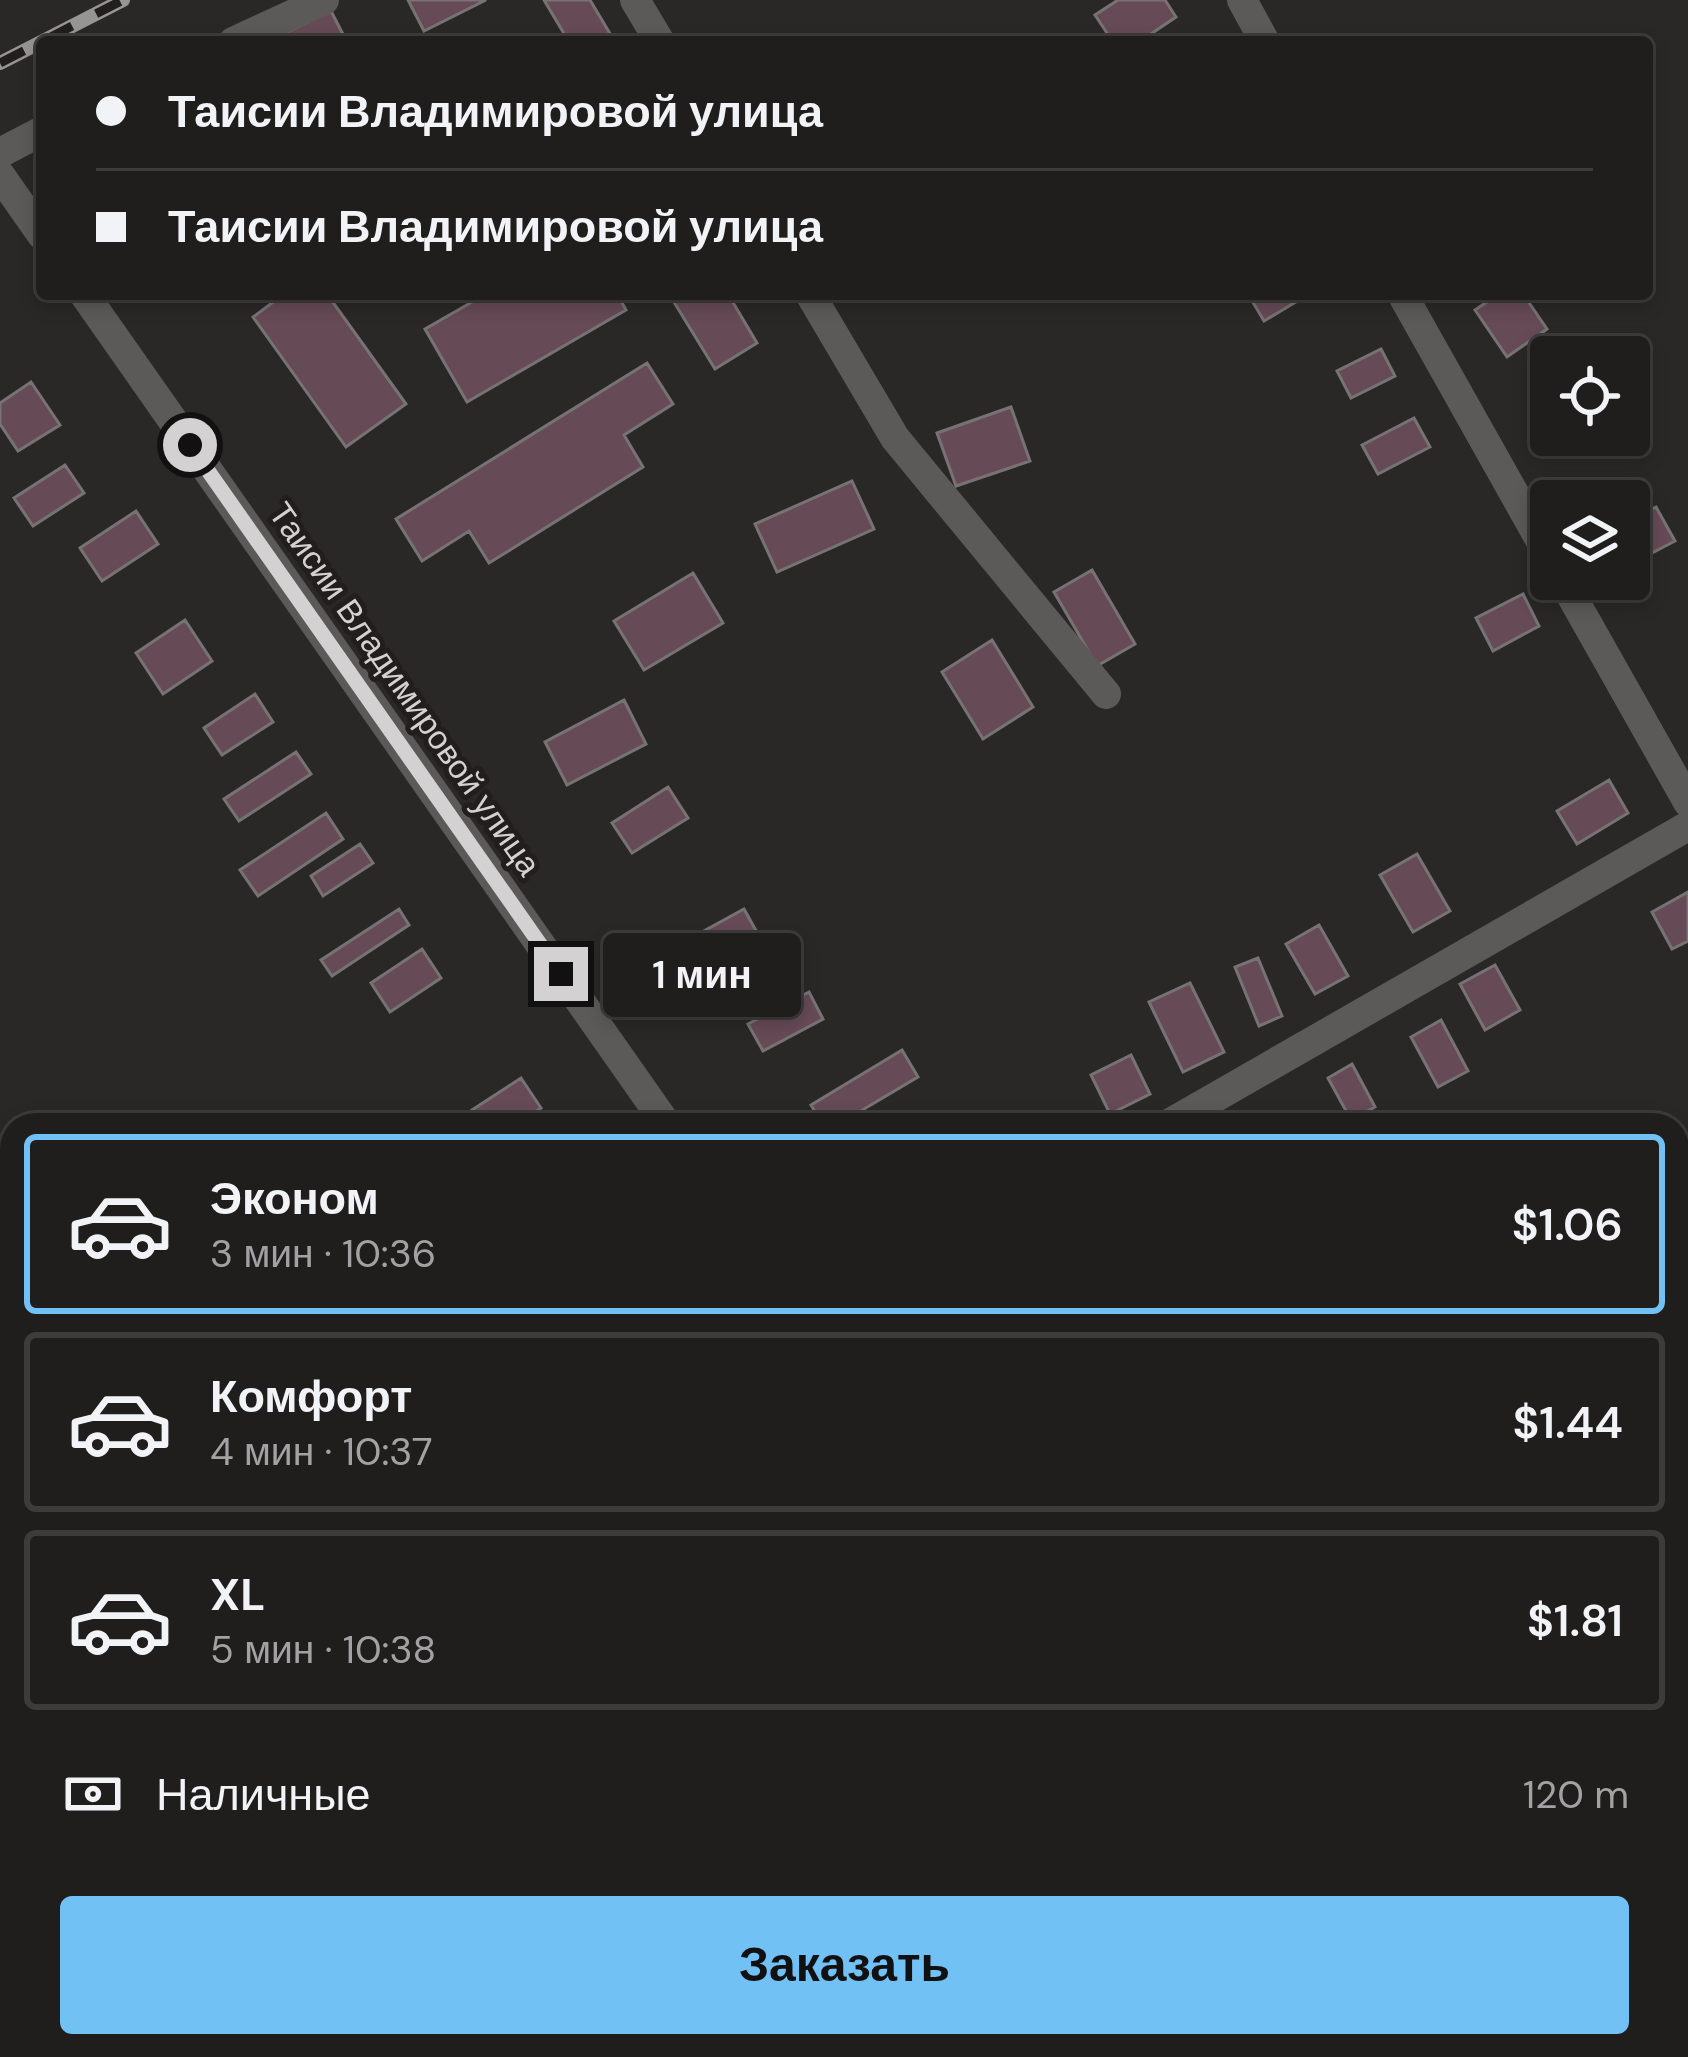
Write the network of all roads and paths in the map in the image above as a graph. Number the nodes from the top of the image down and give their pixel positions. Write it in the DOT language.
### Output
graph roads {
  1 [pos="324,0"];
  2 [pos="635,0"];
  3 [pos="1241,0"];
  4 [pos="246,36"];
  5 [pos="656,36"];
  6 [pos="1261,36"];
  7 [pos="36,134"];
  8 [pos="0,153"];
  9 [pos="0,175"];
  10 [pos="36,226"];
  11 [pos="88,300"];
  12 [pos="814,300"];
  13 [pos="1405,300"];
  14 [pos="1530,522"];
  15 [pos="1574,600"];
  16 [pos="1106,694"];
  17 [pos="1688,802"];
  18 [pos="1688,826"];
  19 [pos="659,1113"];
  20 [pos="1188,1113"];
  1 -- 4 [label="street"];
  2 -- 5 [label="street"];
  3 -- 6 [label="street"];
  7 -- 8 [label="street"];
  9 -- 10 [label="street"];
  11 -- 19 [label="street, Таисии Владимировой улица"];
  12 -- 16 [label="street"];
  13 -- 14 [label="street"];
  15 -- 17 [label="street"];
  18 -- 20 [label="street"];
}
